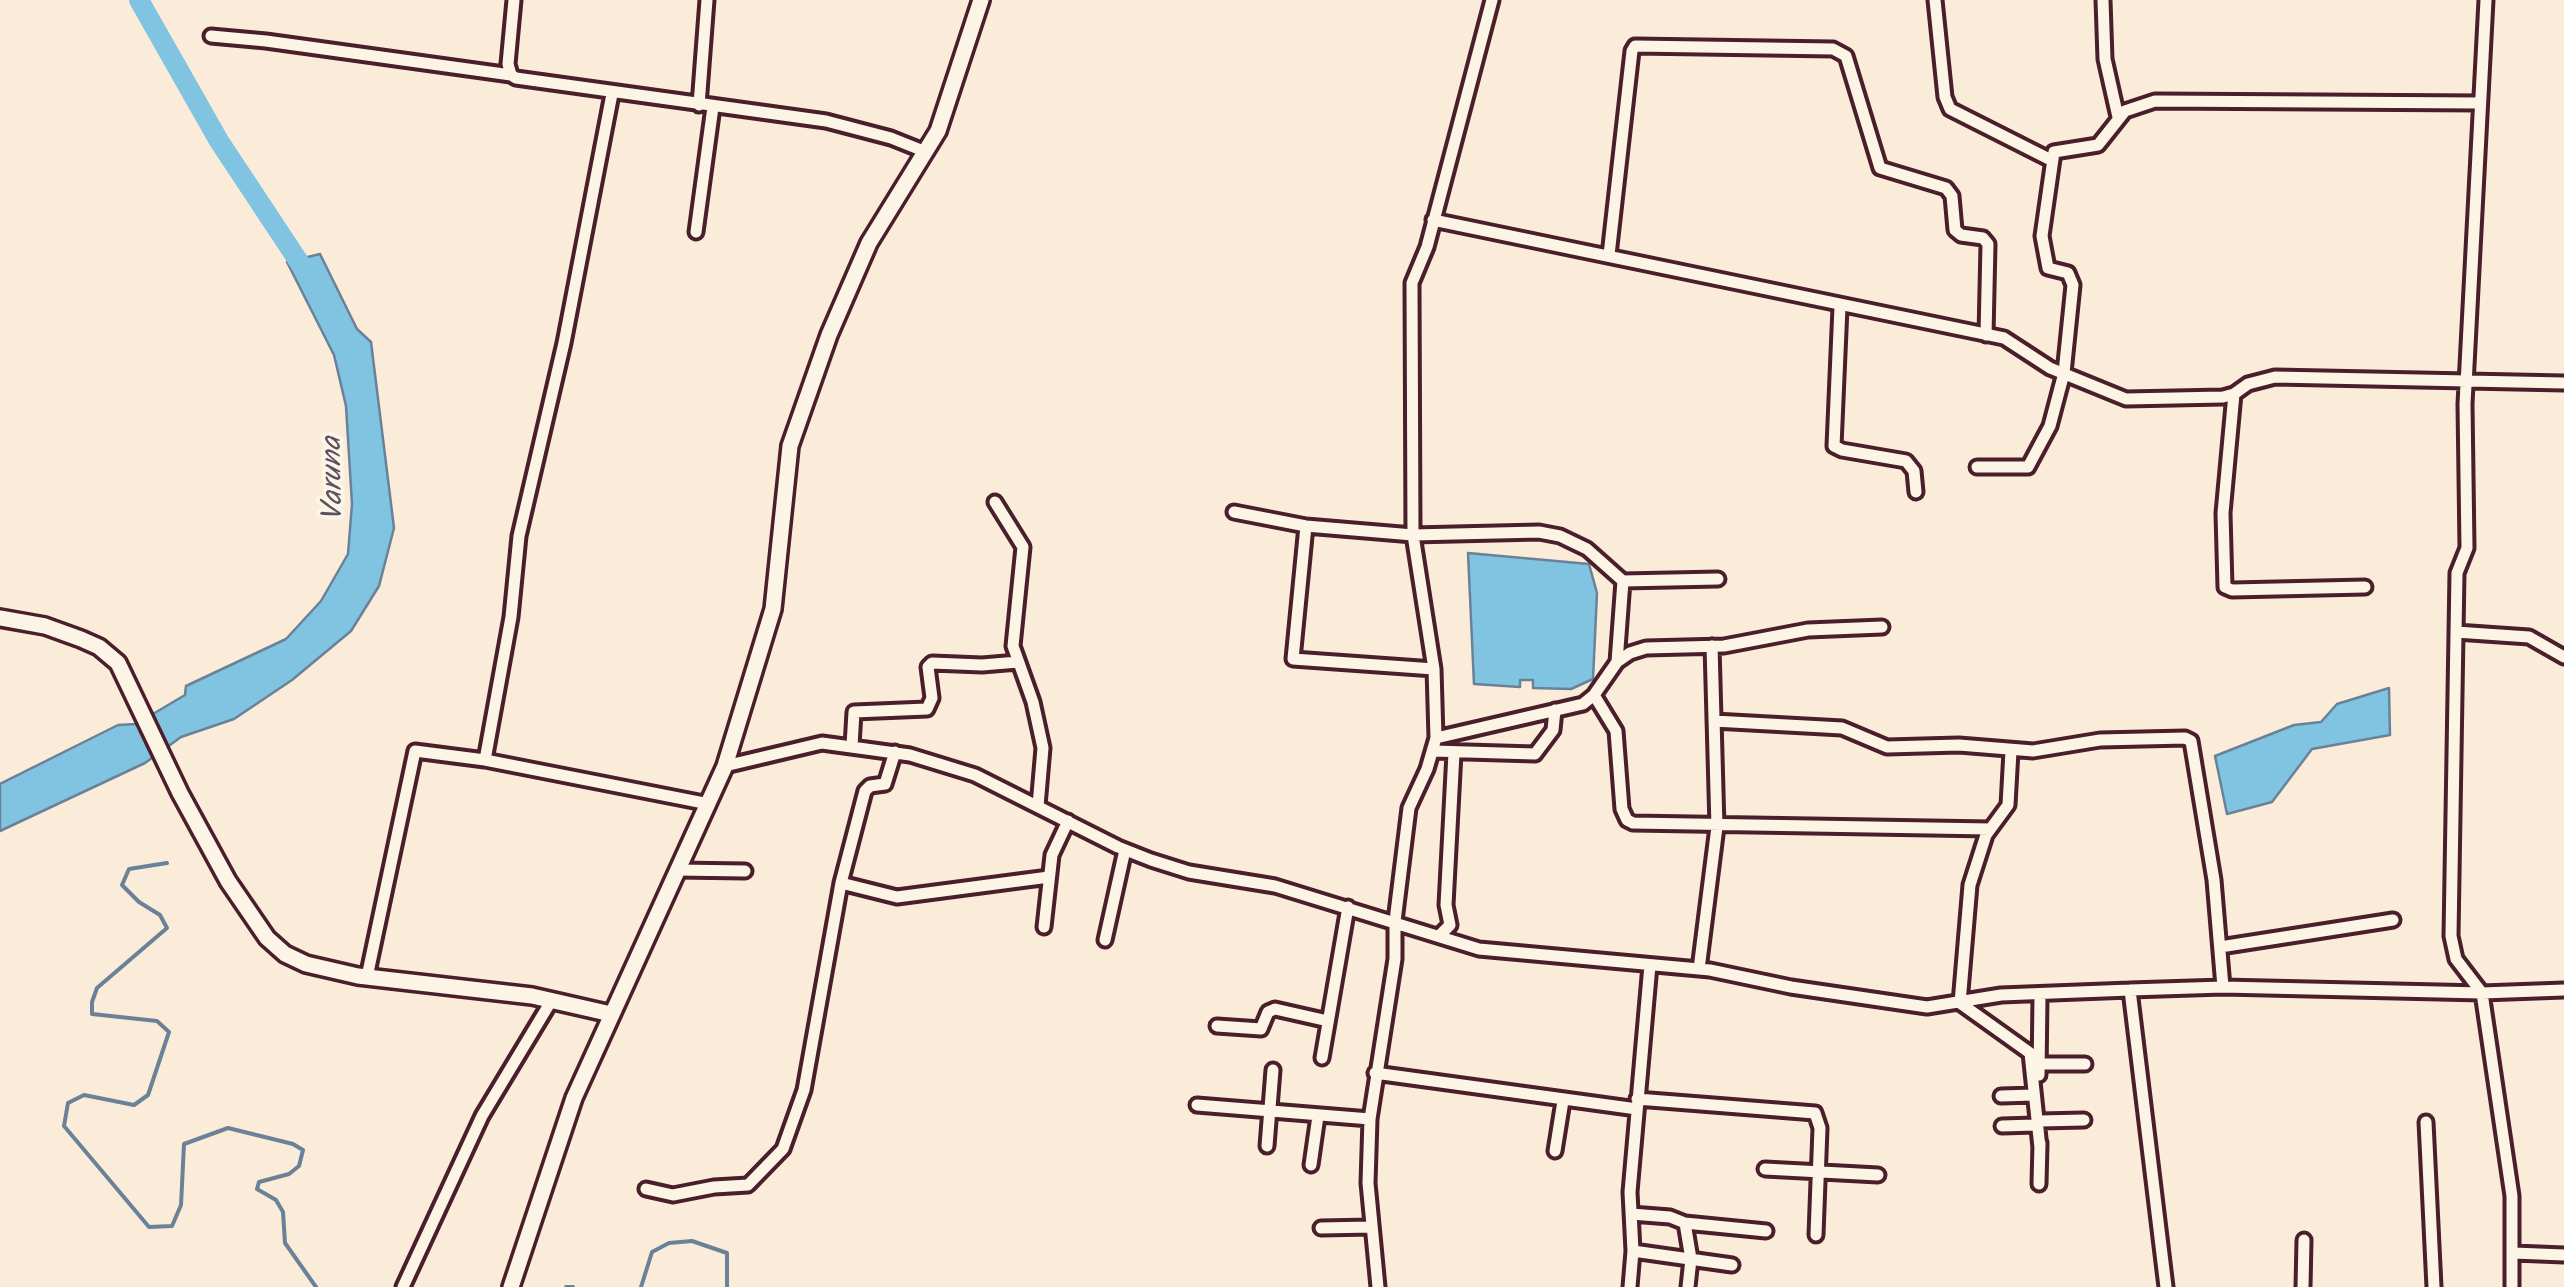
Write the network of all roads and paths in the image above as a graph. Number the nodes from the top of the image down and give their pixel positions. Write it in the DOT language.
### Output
graph roads {
  1 [pos="514,0"];
  2 [pos="707,0"];
  3 [pos="982,0"];
  4 [pos="1492,0"];
  5 [pos="1935,0"];
  6 [pos="2103,0"];
  7 [pos="2486,0"];
  8 [pos="211,36"];
  9 [pos="512,75"];
  10 [pos="612,94"];
  11 [pos="2480,103"];
  12 [pos="699,105"];
  13 [pos="714,107"];
  14 [pos="2118,117"];
  15 [pos="926,152"];
  16 [pos="2051,160"];
  17 [pos="1433,220"];
  18 [pos="696,232"];
  19 [pos="1608,255"];
  20 [pos="1840,306"];
  21 [pos="1986,335"];
  22 [pos="2064,372"];
  23 [pos="2466,382"];
  24 [pos="2564,384"];
  25 [pos="2234,394"];
  26 [pos="1978,468"];
  27 [pos="1916,492"];
  28 [pos="995,502"];
  29 [pos="1234,512"];
  30 [pos="1306,526"];
  31 [pos="1413,535"];
  32 [pos="1718,578"];
  33 [pos="1623,581"];
  34 [pos="2365,587"];
  35 [pos="0,618"];
  36 [pos="1882,627"];
  37 [pos="2456,632"];
  38 [pos="1712,646"];
  39 [pos="2564,656"];
  40 [pos="1018,662"];
  41 [pos="1617,662"];
  42 [pos="1434,669"];
  43 [pos="1594,696"];
  44 [pos="1555,710"];
  45 [pos="1714,721"];
  46 [pos="1434,744"];
  47 [pos="852,746"];
  48 [pos="2011,751"];
  49 [pos="895,752"];
  50 [pos="1454,753"];
  51 [pos="485,760"];
  52 [pos="725,766"];
  53 [pos="709,804"];
  54 [pos="1038,806"];
  55 [pos="1068,821"];
  56 [pos="1717,827"];
  57 [pos="1990,829"];
  58 [pos="1125,850"];
  59 [pos="677,870"];
  60 [pos="745,871"];
  61 [pos="1049,877"];
  62 [pos="841,883"];
  63 [pos="1348,907"];
  64 [pos="2392,920"];
  65 [pos="1395,921"];
  66 [pos="1044,927"];
  67 [pos="1439,936"];
  68 [pos="1106,940"];
  69 [pos="2220,947"];
  70 [pos="1650,964"];
  71 [pos="1698,969"];
  72 [pos="367,977"];
  73 [pos="2223,988"];
  74 [pos="2130,990"];
  75 [pos="2564,990"];
  76 [pos="2482,993"];
  77 [pos="2040,996"];
  78 [pos="550,1003"];
  79 [pos="1960,1003"];
  80 [pos="611,1014"];
  81 [pos="1328,1021"];
  82 [pos="1217,1026"];
  83 [pos="1322,1058"];
  84 [pos="2039,1064"];
  85 [pos="2085,1064"];
  86 [pos="1273,1070"];
  87 [pos="1375,1073"];
  88 [pos="2034,1094"];
  89 [pos="2001,1096"];
  90 [pos="1563,1101"];
  91 [pos="1637,1104"];
  92 [pos="1197,1105"];
  93 [pos="1271,1112"];
  94 [pos="1318,1116"];
  95 [pos="1370,1120"];
  96 [pos="2084,1120"];
  97 [pos="2426,1122"];
  98 [pos="2037,1123"];
  99 [pos="2002,1126"];
  100 [pos="1267,1146"];
  101 [pos="1555,1151"];
  102 [pos="1311,1165"];
  103 [pos="1765,1169"];
  104 [pos="1818,1173"];
  105 [pos="1878,1175"];
  106 [pos="2040,1184"];
  107 [pos="646,1189"];
  108 [pos="1631,1214"];
  109 [pos="1685,1223"];
  110 [pos="1321,1228"];
  111 [pos="1371,1228"];
  112 [pos="1766,1231"];
  113 [pos="1816,1236"];
  114 [pos="2304,1240"];
  115 [pos="1634,1250"];
  116 [pos="2514,1253"];
  117 [pos="2564,1255"];
  118 [pos="1691,1259"];
  119 [pos="1732,1265"];
  120 [pos="404,1287"];
  121 [pos="511,1287"];
  122 [pos="1378,1287"];
  123 [pos="1630,1287"];
  124 [pos="1688,1287"];
  125 [pos="2166,1287"];
  126 [pos="2303,1287"];
  127 [pos="2434,1287"];
  128 [pos="2512,1287"];
  1 -- 9 [label="street"];
  2 -- 12 [label="street"];
  3 -- 15 [label="street"];
  4 -- 17 [label="street"];
  5 -- 16 [label="street"];
  6 -- 14 [label="street"];
  7 -- 11 [label="street"];
  8 -- 9 [label="street"];
  9 -- 10 [label="street"];
  10 -- 12 [label="street"];
  10 -- 51 [label="street"];
  11 -- 14 [label="street"];
  11 -- 23 [label="street"];
  12 -- 13 [label="street"];
  13 -- 15 [label="street"];
  13 -- 18 [label="street"];
  14 -- 16 [label="street"];
  15 -- 52 [label="street"];
  16 -- 22 [label="street"];
  17 -- 19 [label="street"];
  17 -- 31 [label="street"];
  19 -- 20 [label="street"];
  19 -- 21 [label="street"];
  20 -- 21 [label="street"];
  20 -- 27 [label="street"];
  21 -- 22 [label="street"];
  22 -- 25 [label="street"];
  22 -- 26 [label="street"];
  23 -- 24 [label="street"];
  23 -- 25 [label="street"];
  23 -- 37 [label="street"];
  25 -- 34 [label="street"];
  28 -- 40 [label="street"];
  29 -- 30 [label="street"];
  30 -- 31 [label="street"];
  30 -- 42 [label="street"];
  31 -- 33 [label="street"];
  31 -- 42 [label="street"];
  32 -- 33 [label="street"];
  33 -- 41 [label="street"];
  35 -- 72 [label="street"];
  36 -- 38 [label="street"];
  37 -- 39 [label="street"];
  37 -- 76 [label="street"];
  38 -- 41 [label="street"];
  38 -- 45 [label="street"];
  40 -- 47 [label="street"];
  40 -- 54 [label="street"];
  41 -- 43 [label="street"];
  42 -- 46 [label="street"];
  43 -- 44 [label="street"];
  43 -- 56 [label="street"];
  44 -- 46 [label="street"];
  44 -- 50 [label="street"];
  45 -- 48 [label="street"];
  45 -- 56 [label="street"];
  46 -- 50 [label="street"];
  46 -- 65 [label="street"];
  47 -- 49 [label="street"];
  47 -- 52 [label="street"];
  48 -- 57 [label="street"];
  48 -- 69 [label="street"];
  49 -- 54 [label="street"];
  49 -- 62 [label="street"];
  50 -- 67 [label="street"];
  51 -- 53 [label="street"];
  51 -- 72 [label="street"];
  52 -- 53 [label="street"];
  53 -- 59 [label="street"];
  54 -- 55 [label="street"];
  55 -- 58 [label="street"];
  55 -- 61 [label="street"];
  56 -- 57 [label="street"];
  56 -- 71 [label="street"];
  57 -- 79 [label="street"];
  58 -- 63 [label="street"];
  58 -- 68 [label="street"];
  59 -- 60 [label="street"];
  59 -- 80 [label="street"];
  61 -- 62 [label="street"];
  61 -- 66 [label="street"];
  62 -- 107 [label="street"];
  63 -- 65 [label="street"];
  63 -- 81 [label="street"];
  64 -- 69 [label="street"];
  65 -- 67 [label="street"];
  65 -- 87 [label="street"];
  67 -- 70 [label="street"];
  69 -- 73 [label="street"];
  70 -- 71 [label="street"];
  70 -- 91 [label="street"];
  71 -- 79 [label="street"];
  72 -- 78 [label="street"];
  73 -- 74 [label="street"];
  73 -- 76 [label="street"];
  74 -- 77 [label="street"];
  74 -- 125 [label="street"];
  75 -- 76 [label="street"];
  76 -- 116 [label="street"];
  77 -- 79 [label="street"];
  77 -- 84 [label="street"];
  78 -- 80 [label="street"];
  78 -- 120 [label="street"];
  79 -- 88 [label="street"];
  80 -- 121 [label="street"];
  81 -- 82 [label="street"];
  81 -- 83 [label="street"];
  84 -- 85 [label="street"];
  84 -- 98 [label="street"];
  86 -- 93 [label="street"];
  87 -- 90 [label="street"];
  87 -- 95 [label="street"];
  88 -- 89 [label="street"];
  88 -- 98 [label="street"];
  90 -- 91 [label="street"];
  90 -- 101 [label="street"];
  91 -- 104 [label="street"];
  91 -- 108 [label="street"];
  92 -- 93 [label="street"];
  93 -- 94 [label="street"];
  93 -- 100 [label="street"];
  94 -- 95 [label="street"];
  94 -- 102 [label="street"];
  95 -- 111 [label="street"];
  96 -- 98 [label="street"];
  97 -- 127 [label="street"];
  98 -- 99 [label="street"];
  98 -- 106 [label="street"];
  103 -- 104 [label="street"];
  104 -- 105 [label="street"];
  104 -- 113 [label="street"];
  108 -- 109 [label="street"];
  108 -- 115 [label="street"];
  109 -- 112 [label="street"];
  109 -- 118 [label="street"];
  110 -- 111 [label="street"];
  111 -- 122 [label="street"];
  114 -- 126 [label="street"];
  115 -- 118 [label="street"];
  115 -- 123 [label="street"];
  116 -- 117 [label="street"];
  116 -- 128 [label="street"];
  118 -- 119 [label="street"];
  118 -- 124 [label="street"];
}
